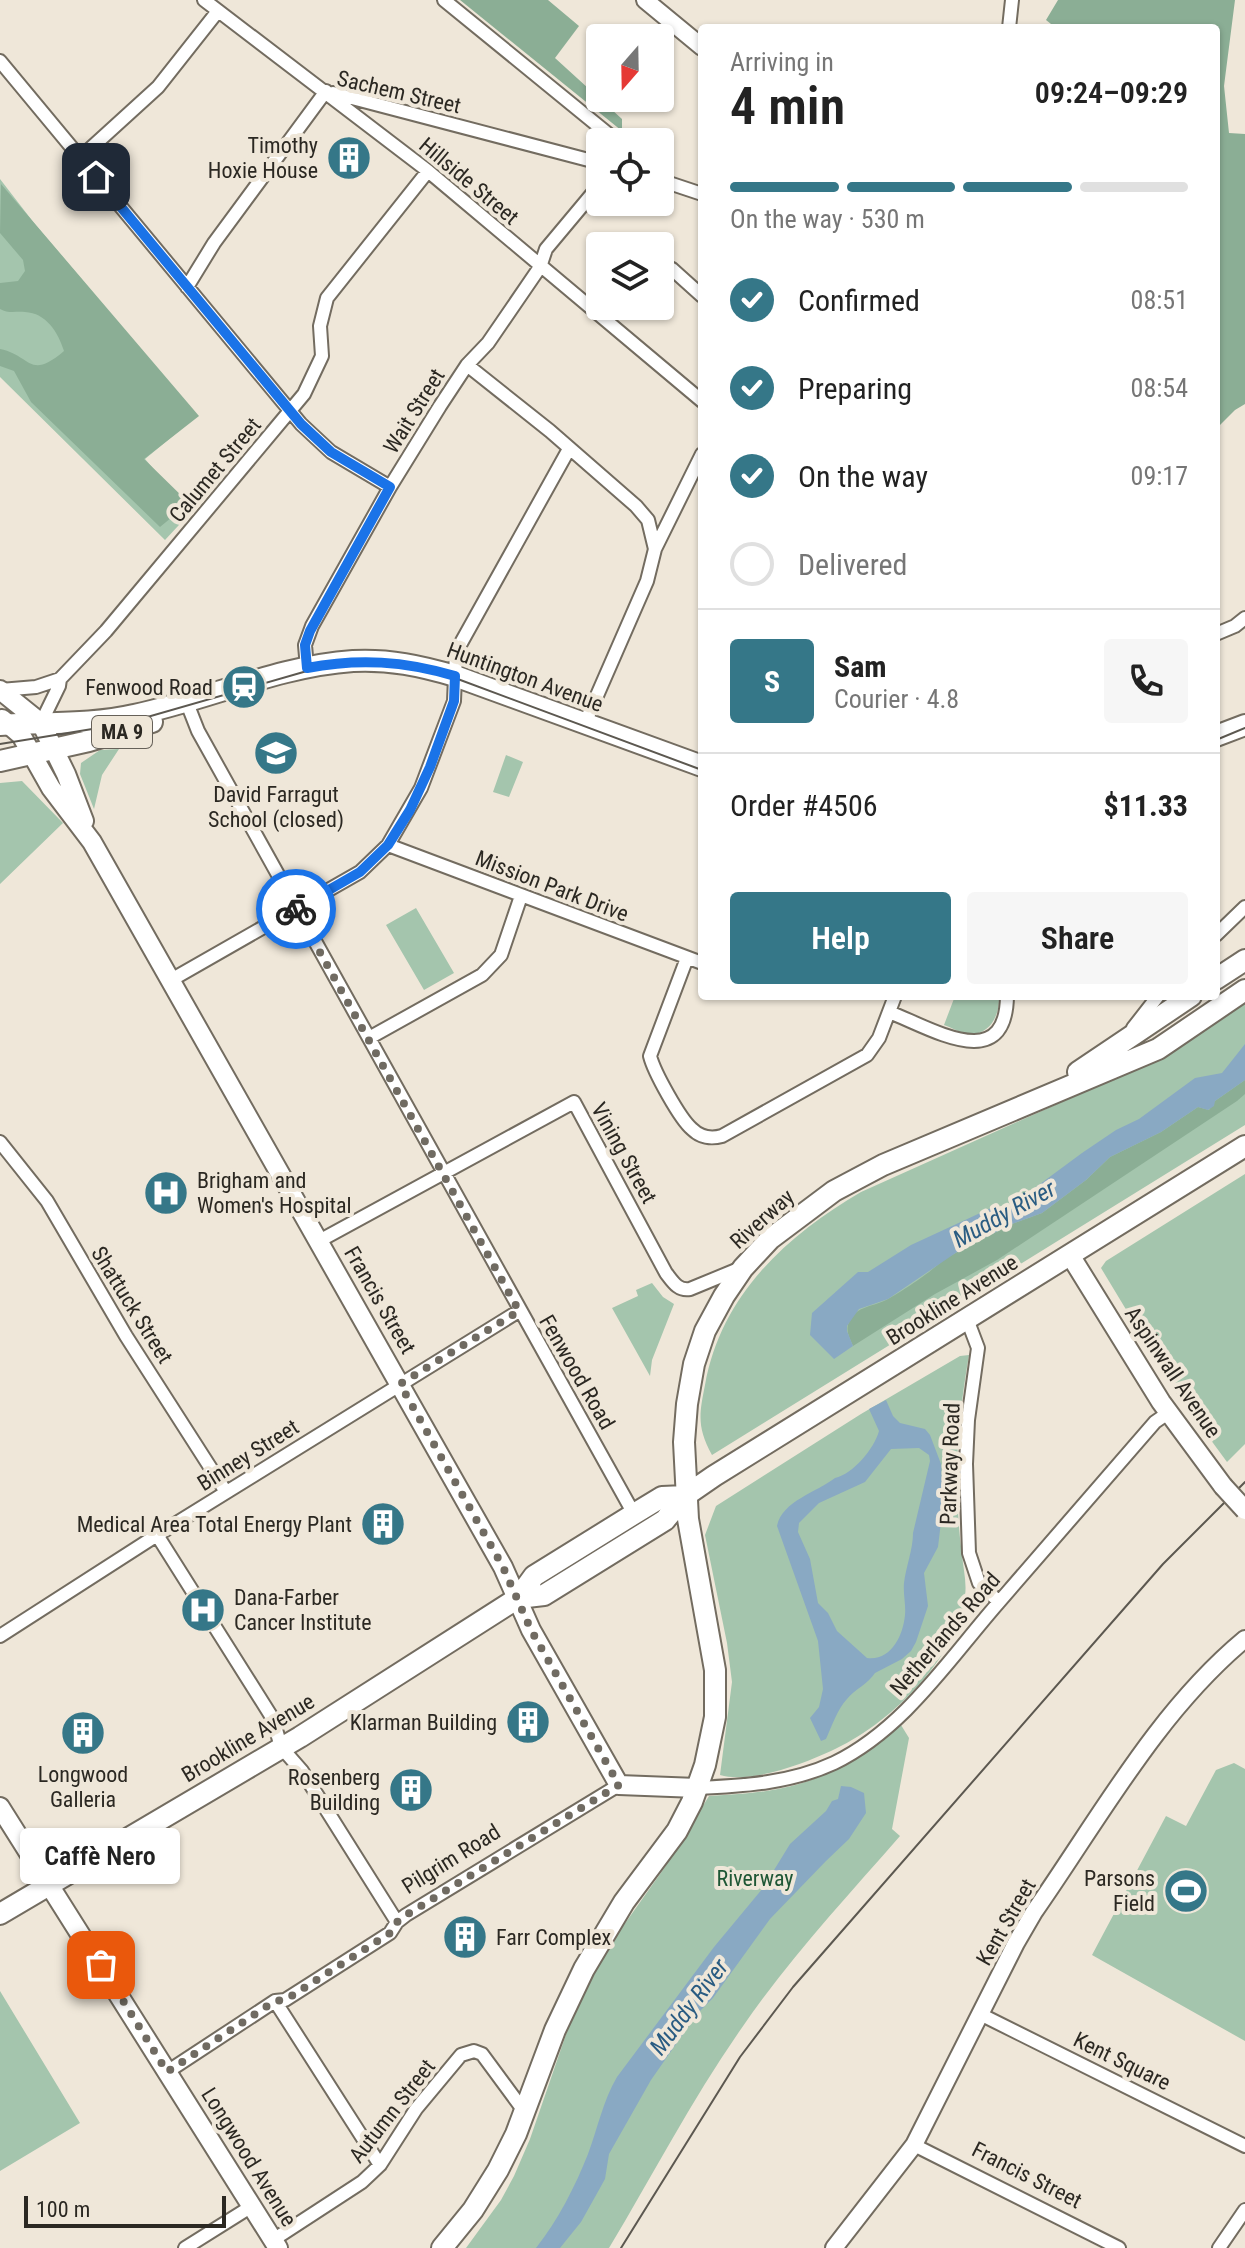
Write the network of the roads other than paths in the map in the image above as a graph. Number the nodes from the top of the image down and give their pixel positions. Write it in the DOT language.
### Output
graph roads {
  1 [pos="204,0"];
  2 [pos="444,0"];
  3 [pos="645,0"];
  4 [pos="1012,0"];
  5 [pos="218,11"];
  6 [pos="1009,24"];
  7 [pos="698,44"];
  8 [pos="0,61"];
  9 [pos="326,91"];
  10 [pos="601,128"];
  11 [pos="80,158"];
  12 [pos="586,159"];
  13 [pos="428,171"];
  14 [pos="674,183"];
  15 [pos="674,184"];
  16 [pos="677,185"];
  17 [pos="698,193"];
  18 [pos="586,201"];
  19 [pos="540,267"];
  20 [pos="674,271"];
  21 [pos="187,287"];
  22 [pos="698,292"];
  23 [pos="586,303"];
  24 [pos="608,320"];
  25 [pos="467,365"];
  26 [pos="698,398"];
  27 [pos="290,412"];
  28 [pos="569,449"];
  29 [pos="698,462"];
  30 [pos="390,487"];
  31 [pos="655,549"];
  32 [pos="1245,618"];
  33 [pos="1220,632"];
  34 [pos="307,668"];
  35 [pos="455,676"];
  36 [pos="60,679"];
  37 [pos="0,690"];
  38 [pos="187,703"];
  39 [pos="2,722"];
  40 [pos="41,723"];
  41 [pos="585,723"];
  42 [pos="1245,725"];
  43 [pos="1220,734"];
  44 [pos="53,749"];
  45 [pos="31,754"];
  46 [pos="0,761"];
  47 [pos="698,765"];
  48 [pos="92,842"];
  49 [pos="388,845"];
  50 [pos="521,896"];
  51 [pos="1245,907"];
  52 [pos="296,909"];
  53 [pos="1220,931"];
  54 [pos="687,958"];
  55 [pos="1245,960"];
  56 [pos="698,962"];
  57 [pos="1220,976"];
  58 [pos="171,980"];
  59 [pos="1245,990"];
  60 [pos="894,1000"];
  61 [pos="1006,1000"];
  62 [pos="1155,1000"];
  63 [pos="1185,1000"];
  64 [pos="889,1012"];
  65 [pos="369,1038"];
  66 [pos="1124,1041"];
  67 [pos="1041,1096"];
  68 [pos="0,1142"];
  69 [pos="1245,1146"];
  70 [pos="444,1172"];
  71 [pos="319,1241"];
  72 [pos="1070,1255"];
  73 [pos="744,1267"];
  74 [pos="519,1311"];
  75 [pos="967,1319"];
  76 [pos="400,1384"];
  77 [pos="1168,1413"];
  78 [pos="226,1492"];
  79 [pos="685,1496"];
  80 [pos="1245,1510"];
  81 [pos="634,1514"];
  82 [pos="157,1535"];
  83 [pos="518,1598"];
  84 [pos="999,1602"];
  85 [pos="0,1636"];
  86 [pos="1245,1639"];
  87 [pos="281,1747"];
  88 [pos="619,1785"];
  89 [pos="697,1788"];
  90 [pos="0,1807"];
  91 [pos="49,1883"];
  92 [pos="0,1914"];
  93 [pos="397,1922"];
  94 [pos="275,2001"];
  95 [pos="980,2014"];
  96 [pos="167,2072"];
  97 [pos="524,2111"];
  98 [pos="914,2145"];
  99 [pos="1245,2146"];
  100 [pos="380,2165"];
  101 [pos="252,2206"];
  102 [pos="1245,2210"];
  103 [pos="275,2244"];
  104 [pos="185,2248"];
  105 [pos="442,2248"];
  106 [pos="834,2248"];
  107 [pos="1119,2248"];
  108 [pos="1219,2248"];
  1 -- 5 [label="street, Hillside Street"];
  2 -- 10 [label="street"];
  3 -- 7 [label="street"];
  4 -- 6 [label="street"];
  5 -- 9 [label="street, Hillside Street"];
  5 -- 11 [label="street"];
  8 -- 11 [label="street, Calumet Street"];
  9 -- 12 [label="street, Sachem Street"];
  9 -- 13 [label="street, Hillside Street"];
  9 -- 21 [label="street, Sachem Street"];
  11 -- 21 [label="street, Calumet Street"];
  13 -- 19 [label="street, Hillside Street"];
  13 -- 27 [label="street"];
  14 -- 16 [label="street"];
  15 -- 16 [label="street"];
  16 -- 17 [label="street"];
  18 -- 19 [label="street, Wait Street"];
  19 -- 23 [label="street, Hillside Street"];
  19 -- 25 [label="street, Wait Street"];
  20 -- 22 [label="street"];
  21 -- 27 [label="street, Calumet Street"];
  24 -- 26 [label="street, Hillside Street"];
  25 -- 28 [label="street"];
  25 -- 30 [label="street, Wait Street"];
  27 -- 30 [label="street"];
  27 -- 36 [label="street, Calumet Street"];
  28 -- 31 [label="street"];
  28 -- 35 [label="street"];
  29 -- 31 [label="street"];
  30 -- 34 [label="street, Wait Street"];
  31 -- 41 [label="street"];
  32 -- 33 [label="street"];
  34 -- 35 [label="main road, Huntington Avenue / MA 9"];
  34 -- 38 [label="main road, Huntington Avenue / MA 9"];
  35 -- 41 [label="main road, Huntington Avenue / MA 9"];
  35 -- 49 [label="street"];
  36 -- 37 [label="street"];
  36 -- 40 [label="street, Calumet Street"];
  37 -- 40 [label="main road"];
  38 -- 40 [label="main road, Huntington Avenue / MA 9"];
  38 -- 44 [label="main road, Huntington Avenue / MA 9"];
  38 -- 52 [label="street, Fenwood Road"];
  39 -- 40 [label="main road, Huntington Avenue / MA 9"];
  39 -- 45 [label="main road, Francis Street"];
  40 -- 44 [label="main road, Francis Street"];
  41 -- 47 [label="main road, Huntington Avenue / MA 9"];
  42 -- 43 [label="main road"];
  44 -- 45 [label="main road, Huntington Avenue / MA 9"];
  44 -- 48 [label="main road, Francis Street"];
  45 -- 46 [label="main road, Huntington Avenue / MA 9"];
  45 -- 48 [label="main road, Francis Street"];
  48 -- 58 [label="main road, Francis Street"];
  49 -- 50 [label="street, Mission Park Drive"];
  49 -- 52 [label="street"];
  50 -- 54 [label="street, Mission Park Drive"];
  50 -- 65 [label="street"];
  51 -- 53 [label="street"];
  52 -- 58 [label="street"];
  52 -- 65 [label="street, Fenwood Road"];
  54 -- 56 [label="street, Mission Park Drive"];
  54 -- 64 [label="street"];
  55 -- 57 [label="main road"];
  58 -- 71 [label="main road, Francis Street"];
  59 -- 67 [label="main road, Riverway"];
  60 -- 64 [label="street"];
  61 -- 64 [label="street"];
  62 -- 66 [label="street"];
  63 -- 66 [label="main road, Riverway"];
  65 -- 70 [label="street, Fenwood Road"];
  66 -- 67 [label="main road, Riverway"];
  67 -- 73 [label="main road, Riverway"];
  68 -- 78 [label="street, Shattuck Street"];
  69 -- 72 [label="main road, Brookline Avenue"];
  70 -- 71 [label="street, Vining Street"];
  70 -- 73 [label="street, Vining Street"];
  70 -- 74 [label="street, Fenwood Road"];
  71 -- 76 [label="main road, Francis Street"];
  72 -- 75 [label="main road, Brookline Avenue"];
  72 -- 77 [label="main road, Aspinwall Avenue"];
  73 -- 79 [label="main road, Riverway"];
  74 -- 76 [label="street, Binney Street"];
  74 -- 81 [label="street, Fenwood Road"];
  75 -- 79 [label="main road, Brookline Avenue"];
  75 -- 84 [label="street, Parkway Road"];
  76 -- 78 [label="street, Binney Street"];
  76 -- 83 [label="main road, Francis Street"];
  77 -- 80 [label="main road, Aspinwall Avenue, bridge"];
  77 -- 84 [label="street, Netherlands Road"];
  78 -- 82 [label="street, Binney Street"];
  79 -- 81 [label="main road, Brookline Avenue"];
  79 -- 83 [label="main road, Brookline Avenue"];
  79 -- 89 [label="main road, Riverway"];
  81 -- 83 [label="main road, Brookline Avenue"];
  82 -- 85 [label="street, Binney Street"];
  82 -- 87 [label="street"];
  83 -- 87 [label="main road, Brookline Avenue"];
  83 -- 88 [label="main road, Francis Street"];
  84 -- 89 [label="street, Netherlands Road"];
  86 -- 95 [label="street, Kent Street"];
  87 -- 91 [label="main road, Brookline Avenue"];
  87 -- 93 [label="street"];
  88 -- 89 [label="main road"];
  88 -- 93 [label="street, Pilgrim Road"];
  89 -- 97 [label="main road, Riverway"];
  90 -- 91 [label="main road, Longwood Avenue"];
  91 -- 92 [label="main road, Brookline Avenue"];
  91 -- 96 [label="main road, Longwood Avenue"];
  93 -- 94 [label="street, Pilgrim Road"];
  94 -- 96 [label="street, Pilgrim Road"];
  94 -- 100 [label="street"];
  95 -- 98 [label="street, Kent Street"];
  95 -- 99 [label="street, Kent Square"];
  96 -- 101 [label="main road, Longwood Avenue"];
  97 -- 100 [label="street, Autumn Street"];
  97 -- 105 [label="main road, Riverway"];
  98 -- 106 [label="street, Kent Street"];
  98 -- 107 [label="street, Francis Street"];
  100 -- 103 [label="street, Autumn Street"];
  101 -- 103 [label="main road, Longwood Avenue"];
  101 -- 104 [label="street"];
  102 -- 108 [label="street"];
}
